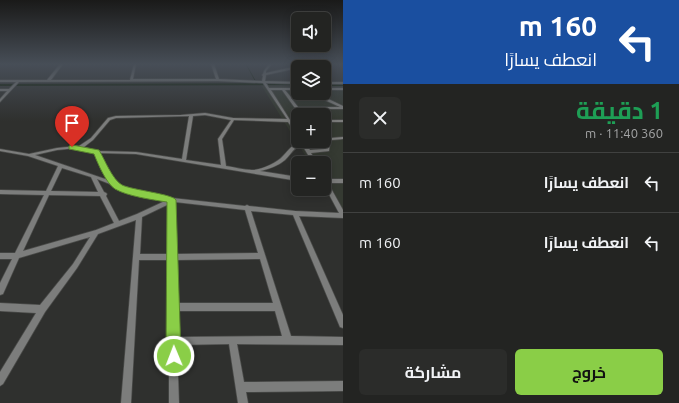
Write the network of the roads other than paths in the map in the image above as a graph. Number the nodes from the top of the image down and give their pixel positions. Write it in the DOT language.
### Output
graph roads {
  1 [pos="16,83"];
  2 [pos="245,83"];
  3 [pos="291,83"];
  4 [pos="331,83"];
  5 [pos="343,83"];
  6 [pos="266,85"];
  7 [pos="283,89"];
  8 [pos="291,89"];
  9 [pos="331,89"];
  10 [pos="343,89"];
  11 [pos="0,90"];
  12 [pos="10,90"];
  13 [pos="289,96"];
  14 [pos="328,100"];
  15 [pos="0,101"];
  16 [pos="343,107"];
  17 [pos="297,108"];
  18 [pos="191,116"];
  19 [pos="233,120"];
  20 [pos="290,121"];
  21 [pos="331,121"];
  22 [pos="343,121"];
  23 [pos="343,138"];
  24 [pos="80,148"];
  25 [pos="293,148"];
  26 [pos="306,148"];
  27 [pos="2,151"];
  28 [pos="97,152"];
  29 [pos="308,152"];
  30 [pos="29,156"];
  31 [pos="310,156"];
  32 [pos="0,157"];
  33 [pos="184,160"];
  34 [pos="60,166"];
  35 [pos="224,166"];
  36 [pos="253,172"];
  37 [pos="93,176"];
  38 [pos="291,178"];
  39 [pos="331,181"];
  40 [pos="343,181"];
  41 [pos="118,186"];
  42 [pos="0,192"];
  43 [pos="49,192"];
  44 [pos="104,194"];
  45 [pos="331,194"];
  46 [pos="172,200"];
  47 [pos="247,207"];
  48 [pos="295,213"];
  49 [pos="139,216"];
  50 [pos="343,216"];
  51 [pos="118,224"];
  52 [pos="96,232"];
  53 [pos="0,256"];
  54 [pos="17,256"];
  55 [pos="262,256"];
  56 [pos="137,257"];
  57 [pos="172,257"];
  58 [pos="0,291"];
  59 [pos="0,307"];
  60 [pos="172,307"];
  61 [pos="278,307"];
  62 [pos="42,309"];
  63 [pos="343,324"];
  64 [pos="232,340"];
  65 [pos="173,341"];
  66 [pos="288,341"];
  67 [pos="343,341"];
  68 [pos="0,381"];
  69 [pos="343,386"];
  70 [pos="240,387"];
  71 [pos="126,403"];
  72 [pos="174,403"];
  73 [pos="242,403"];
  1 -- 12 [label="street"];
  2 -- 6 [label="street"];
  3 -- 6 [label="street"];
  4 -- 5 [label="street"];
  6 -- 7 [label="street"];
  6 -- 20 [label="street"];
  7 -- 8 [label="street"];
  7 -- 13 [label="street"];
  9 -- 10 [label="street"];
  11 -- 12 [label="street"];
  12 -- 15 [label="street"];
  13 -- 17 [label="street"];
  14 -- 16 [label="street"];
  16 -- 17 [label="street"];
  18 -- 19 [label="street"];
  18 -- 24 [label="street"];
  18 -- 33 [label="street"];
  19 -- 20 [label="street"];
  19 -- 35 [label="street"];
  21 -- 22 [label="street"];
  23 -- 29 [label="street"];
  24 -- 28 [label="street"];
  24 -- 30 [label="street"];
  25 -- 36 [label="street"];
  26 -- 29 [label="street"];
  27 -- 30 [label="street"];
  27 -- 32 [label="street"];
  28 -- 33 [label="street"];
  28 -- 41 [label="street"];
  29 -- 31 [label="street"];
  30 -- 34 [label="street"];
  33 -- 35 [label="street"];
  34 -- 37 [label="street"];
  34 -- 43 [label="street"];
  35 -- 36 [label="street"];
  36 -- 38 [label="street"];
  37 -- 41 [label="street"];
  37 -- 44 [label="street"];
  39 -- 40 [label="street"];
  41 -- 46 [label="street"];
  42 -- 43 [label="street"];
  43 -- 44 [label="street"];
  43 -- 54 [label="street"];
  44 -- 51 [label="street"];
  45 -- 50 [label="street"];
  46 -- 47 [label="street"];
  46 -- 49 [label="street"];
  46 -- 57 [label="street"];
  47 -- 48 [label="street"];
  47 -- 55 [label="street"];
  48 -- 50 [label="street"];
  48 -- 63 [label="street"];
  49 -- 51 [label="street"];
  49 -- 56 [label="street"];
  51 -- 52 [label="street"];
  52 -- 54 [label="street"];
  52 -- 62 [label="street"];
  53 -- 54 [label="street"];
  54 -- 58 [label="street"];
  55 -- 57 [label="street"];
  55 -- 61 [label="street"];
  56 -- 57 [label="street"];
  56 -- 71 [label="street"];
  57 -- 60 [label="street"];
  59 -- 62 [label="street"];
  60 -- 61 [label="street"];
  60 -- 65 [label="street"];
  61 -- 66 [label="street"];
  62 -- 68 [label="street"];
  64 -- 65 [label="street"];
  64 -- 66 [label="street"];
  64 -- 70 [label="street"];
  65 -- 72 [label="street"];
  66 -- 67 [label="street"];
  69 -- 70 [label="street"];
  70 -- 73 [label="street"];
}
